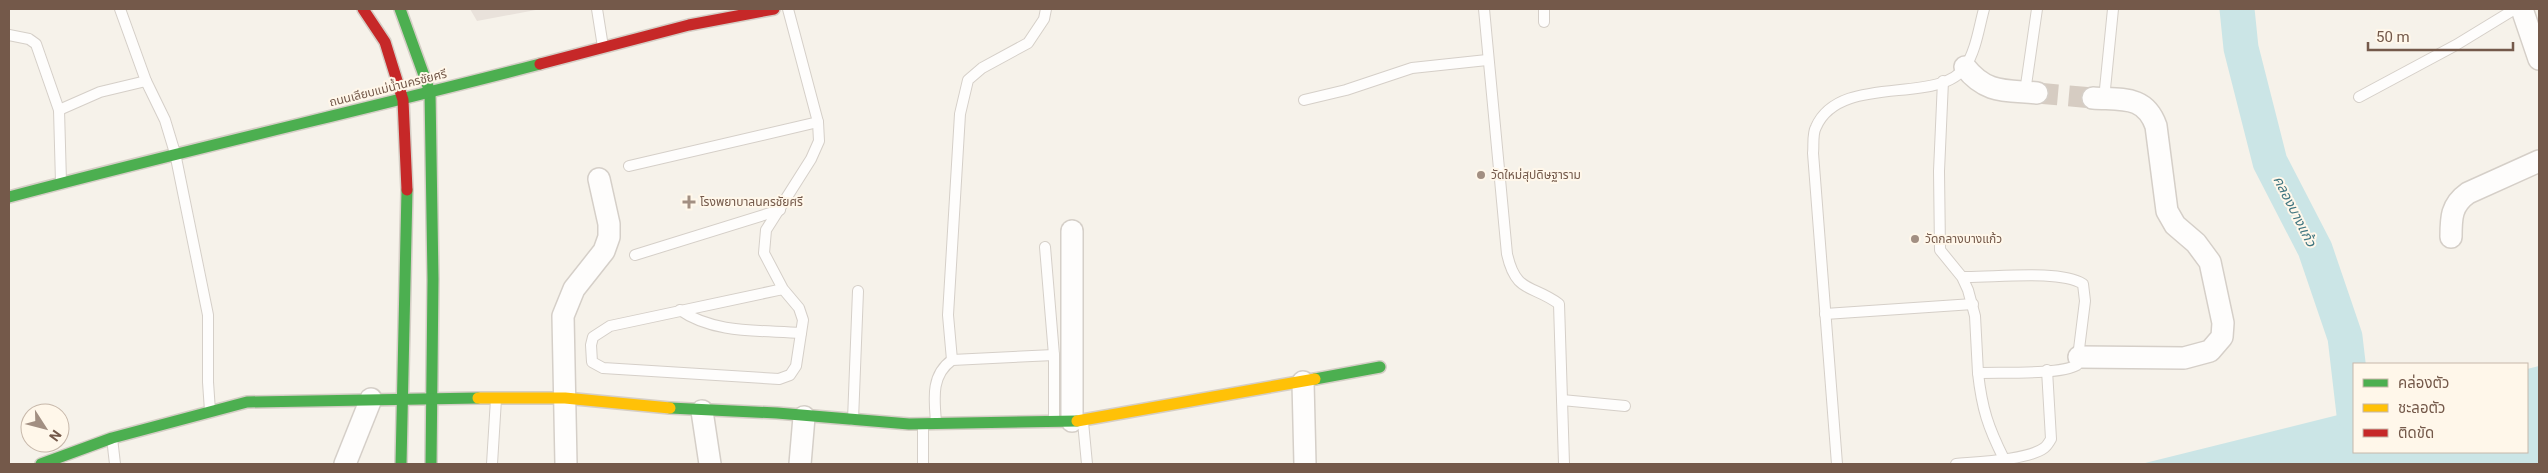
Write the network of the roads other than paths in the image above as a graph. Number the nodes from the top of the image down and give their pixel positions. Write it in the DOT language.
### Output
graph roads {
  1 [pos="120,9"];
  2 [pos="364,9"];
  3 [pos="400,9"];
  4 [pos="597,9"];
  5 [pos="774,9"];
  6 [pos="788,9"];
  7 [pos="1046,9"];
  8 [pos="1484,9"];
  9 [pos="1544,9"];
  10 [pos="1984,9"];
  11 [pos="2037,9"];
  12 [pos="2113,9"];
  13 [pos="2515,9"];
  14 [pos="2522,9"];
  15 [pos="1544,22"];
  16 [pos="9,35"];
  17 [pos="603,47"];
  18 [pos="2539,59"];
  19 [pos="1487,60"];
  20 [pos="1965,67"];
  21 [pos="146,81"];
  22 [pos="1943,81"];
  23 [pos="430,92"];
  24 [pos="2031,92"];
  25 [pos="2359,97"];
  26 [pos="2099,99"];
  27 [pos="403,100"];
  28 [pos="1304,100"];
  29 [pos="59,110"];
  30 [pos="818,122"];
  31 [pos="175,153"];
  32 [pos="2539,162"];
  33 [pos="628,166"];
  34 [pos="599,179"];
  35 [pos="61,183"];
  36 [pos="9,196"];
  37 [pos="780,210"];
  38 [pos="1072,230"];
  39 [pos="2451,237"];
  40 [pos="1045,247"];
  41 [pos="635,255"];
  42 [pos="1962,277"];
  43 [pos="783,289"];
  44 [pos="858,291"];
  45 [pos="1973,304"];
  46 [pos="680,310"];
  47 [pos="1825,314"];
  48 [pos="801,333"];
  49 [pos="1054,355"];
  50 [pos="2079,357"];
  51 [pos="952,360"];
  52 [pos="1380,367"];
  53 [pos="2047,370"];
  54 [pos="1978,373"];
  55 [pos="1303,382"];
  56 [pos="403,398"];
  57 [pos="432,398"];
  58 [pos="496,398"];
  59 [pos="566,398"];
  60 [pos="371,399"];
  61 [pos="1562,400"];
  62 [pos="1626,406"];
  63 [pos="702,411"];
  64 [pos="210,412"];
  65 [pos="804,417"];
  66 [pos="853,421"];
  67 [pos="1070,421"];
  68 [pos="936,422"];
  69 [pos="923,424"];
  70 [pos="112,438"];
  71 [pos="2004,459"];
  72 [pos="41,464"];
  73 [pos="115,464"];
  74 [pos="345,464"];
  75 [pos="401,464"];
  76 [pos="431,464"];
  77 [pos="492,464"];
  78 [pos="566,464"];
  79 [pos="710,464"];
  80 [pos="800,464"];
  81 [pos="923,464"];
  82 [pos="1087,464"];
  83 [pos="1305,464"];
  84 [pos="1564,464"];
  85 [pos="1837,464"];
  86 [pos="1956,464"];
  1 -- 21 [label="lane"];
  2 -- 27 [label="street"];
  3 -- 23 [label="street"];
  4 -- 17 [label="lane"];
  5 -- 17 [label="street, ถนนเลียบแม่น้ำนครชัยศรี"];
  6 -- 30 [label="lane"];
  7 -- 51 [label="lane"];
  8 -- 19 [label="lane"];
  9 -- 15 [label="lane"];
  10 -- 20 [label="lane"];
  11 -- 24 [label="lane"];
  12 -- 26 [label="lane"];
  13 -- 25 [label="lane"];
  14 -- 18 [label="street"];
  16 -- 29 [label="lane"];
  17 -- 23 [label="street, ถนนเลียบแม่น้ำนครชัยศรี"];
  19 -- 28 [label="lane"];
  19 -- 61 [label="lane"];
  20 -- 22 [label="lane"];
  20 -- 24 [label="street"];
  21 -- 29 [label="lane"];
  21 -- 31 [label="lane"];
  22 -- 42 [label="lane"];
  22 -- 47 [label="lane"];
  23 -- 27 [label="street, ถนนเลียบแม่น้ำนครชัยศรี"];
  23 -- 57 [label="street"];
  26 -- 50 [label="street"];
  27 -- 31 [label="street, ถนนเลียบแม่น้ำนครชัยศรี"];
  27 -- 56 [label="street"];
  29 -- 35 [label="lane"];
  30 -- 33 [label="lane"];
  30 -- 37 [label="lane"];
  31 -- 35 [label="street, ถนนเลียบแม่น้ำนครชัยศรี"];
  31 -- 64 [label="lane"];
  32 -- 39 [label="street"];
  34 -- 59 [label="street"];
  35 -- 36 [label="street, ถนนเลียบแม่น้ำนครชัยศรี"];
  37 -- 41 [label="lane"];
  37 -- 43 [label="lane"];
  38 -- 67 [label="street"];
  40 -- 49 [label="lane"];
  42 -- 45 [label="lane"];
  42 -- 50 [label="lane"];
  43 -- 46 [label="lane"];
  43 -- 48 [label="lane"];
  44 -- 66 [label="lane"];
  45 -- 47 [label="lane"];
  45 -- 54 [label="lane"];
  46 -- 48 [label="lane"];
  46 -- 48 [label="lane"];
  47 -- 85 [label="lane"];
  49 -- 51 [label="lane"];
  49 -- 67 [label="lane"];
  50 -- 53 [label="lane"];
  51 -- 68 [label="lane"];
  52 -- 55 [label="street"];
  53 -- 54 [label="lane"];
  53 -- 71 [label="lane"];
  54 -- 71 [label="lane"];
  55 -- 67 [label="street"];
  55 -- 83 [label="street"];
  56 -- 57 [label="street"];
  56 -- 60 [label="street"];
  56 -- 75 [label="street"];
  57 -- 58 [label="street"];
  57 -- 76 [label="street"];
  58 -- 59 [label="street"];
  58 -- 77 [label="lane"];
  59 -- 63 [label="street"];
  59 -- 78 [label="street"];
  60 -- 64 [label="street"];
  60 -- 74 [label="street"];
  61 -- 62 [label="lane"];
  61 -- 84 [label="lane"];
  63 -- 65 [label="street"];
  63 -- 79 [label="street"];
  64 -- 70 [label="street"];
  65 -- 66 [label="street"];
  65 -- 80 [label="street"];
  66 -- 69 [label="street"];
  67 -- 68 [label="street"];
  67 -- 82 [label="lane"];
  68 -- 69 [label="street"];
  69 -- 81 [label="lane"];
  70 -- 72 [label="street"];
  70 -- 73 [label="lane"];
  71 -- 86 [label="lane"];
}
